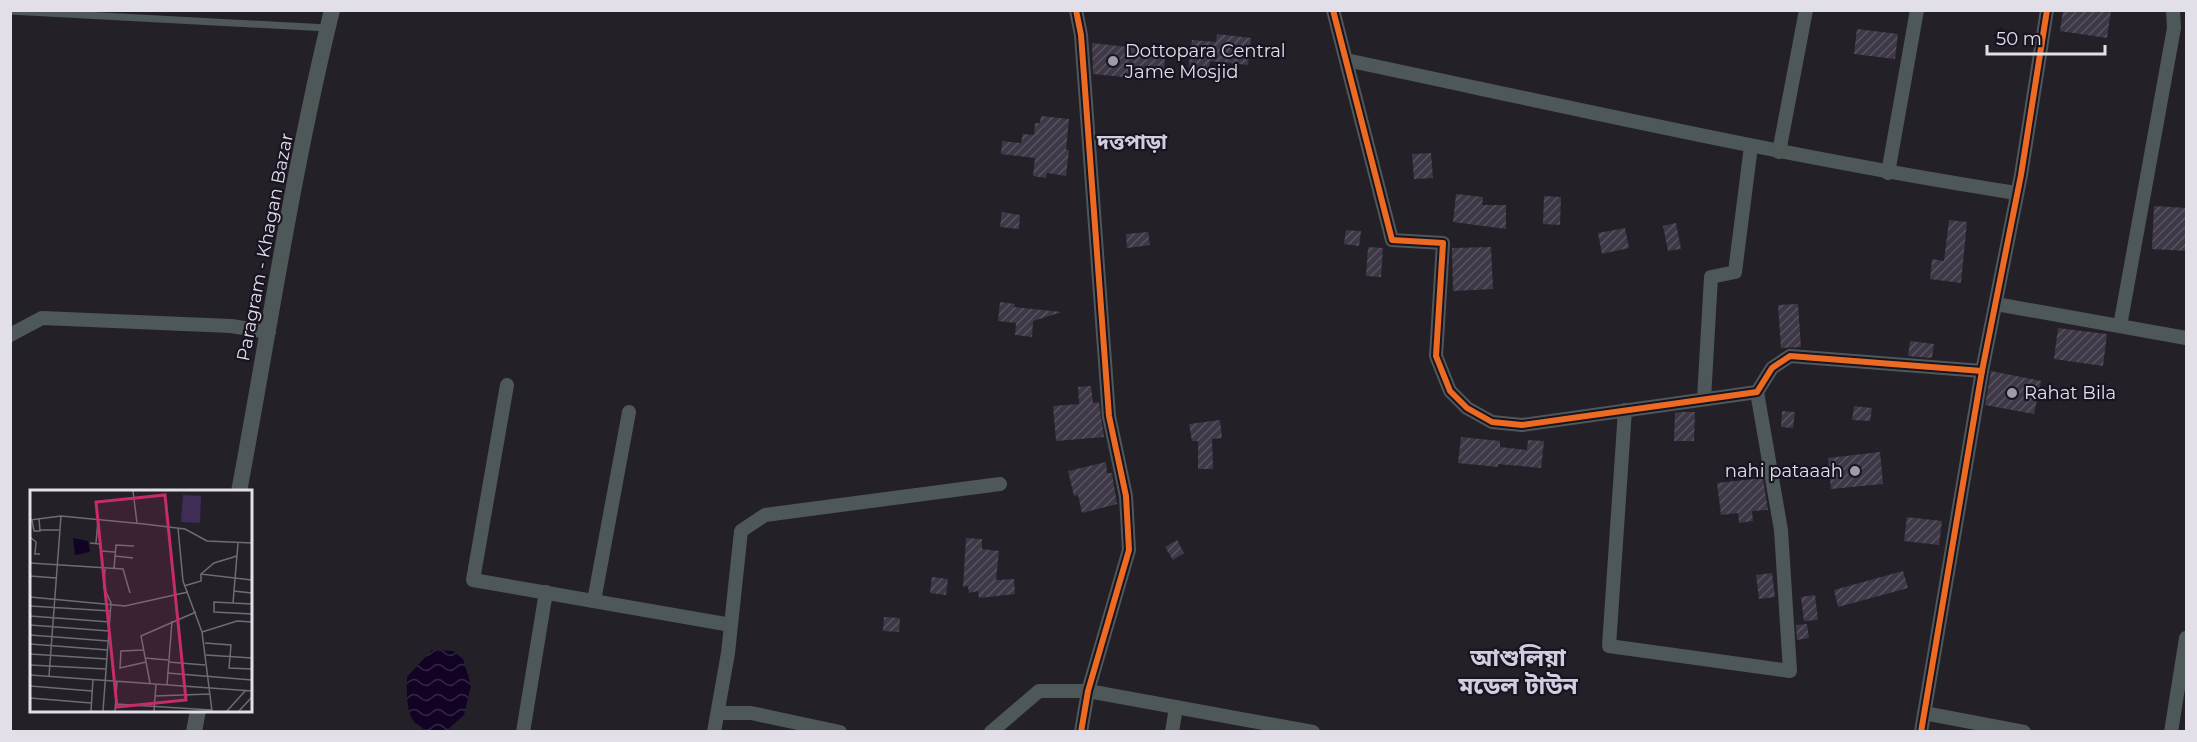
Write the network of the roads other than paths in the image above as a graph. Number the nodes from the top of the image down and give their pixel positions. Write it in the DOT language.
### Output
graph roads {
  1 [pos="332,10"];
  2 [pos="1076,10"];
  3 [pos="1333,10"];
  4 [pos="1806,10"];
  5 [pos="1917,10"];
  6 [pos="2047,10"];
  7 [pos="2173,10"];
  8 [pos="10,11"];
  9 [pos="328,28"];
  10 [pos="1346,60"];
  11 [pos="1751,146"];
  12 [pos="1779,152"];
  13 [pos="1888,173"];
  14 [pos="2016,193"];
  15 [pos="1996,304"];
  16 [pos="2120,326"];
  17 [pos="269,332"];
  18 [pos="10,335"];
  19 [pos="2187,338"];
  20 [pos="1982,371"];
  21 [pos="507,385"];
  22 [pos="1757,392"];
  23 [pos="1704,399"];
  24 [pos="1626,410"];
  25 [pos="629,412"];
  26 [pos="1000,484"];
  27 [pos="239,490"];
  28 [pos="546,592"];
  29 [pos="594,601"];
  30 [pos="731,625"];
  31 [pos="2187,638"];
  32 [pos="1088,691"];
  33 [pos="1176,707"];
  34 [pos="198,712"];
  35 [pos="718,713"];
  36 [pos="1924,713"];
  37 [pos="1286,729"];
  38 [pos="194,732"];
  39 [pos="523,732"];
  40 [pos="714,732"];
  41 [pos="840,732"];
  42 [pos="991,732"];
  43 [pos="1080,732"];
  44 [pos="1172,732"];
  45 [pos="1313,732"];
  46 [pos="1921,732"];
  47 [pos="2024,732"];
  48 [pos="2171,732"];
  1 -- 9 [label="street, Paragram - Khagan Bazar"];
  2 -- 32 [label="street"];
  3 -- 10 [label="street"];
  4 -- 12 [label="street"];
  5 -- 13 [label="street"];
  6 -- 14 [label="street"];
  7 -- 16 [label="street"];
  8 -- 9 [label="lane"];
  9 -- 17 [label="street, Paragram - Khagan Bazar"];
  10 -- 11 [label="street"];
  10 -- 24 [label="street"];
  11 -- 12 [label="street"];
  11 -- 23 [label="street"];
  12 -- 13 [label="street"];
  13 -- 14 [label="street"];
  14 -- 15 [label="street"];
  15 -- 16 [label="street"];
  15 -- 20 [label="street"];
  16 -- 19 [label="street"];
  17 -- 18 [label="street"];
  17 -- 27 [label="street, Paragram - Khagan Bazar"];
  20 -- 22 [label="street"];
  20 -- 36 [label="street"];
  21 -- 28 [label="street"];
  22 -- 23 [label="street"];
  22 -- 24 [label="street"];
  23 -- 24 [label="street"];
  25 -- 29 [label="street"];
  26 -- 30 [label="street"];
  28 -- 29 [label="street"];
  28 -- 39 [label="street"];
  29 -- 30 [label="street"];
  30 -- 35 [label="street"];
  31 -- 48 [label="street"];
  32 -- 33 [label="street"];
  32 -- 42 [label="street"];
  32 -- 43 [label="street"];
  33 -- 37 [label="street"];
  33 -- 44 [label="street"];
  34 -- 38 [label="street"];
  35 -- 40 [label="street"];
  35 -- 41 [label="street"];
  36 -- 46 [label="street"];
  36 -- 47 [label="street"];
  37 -- 45 [label="street"];
}
